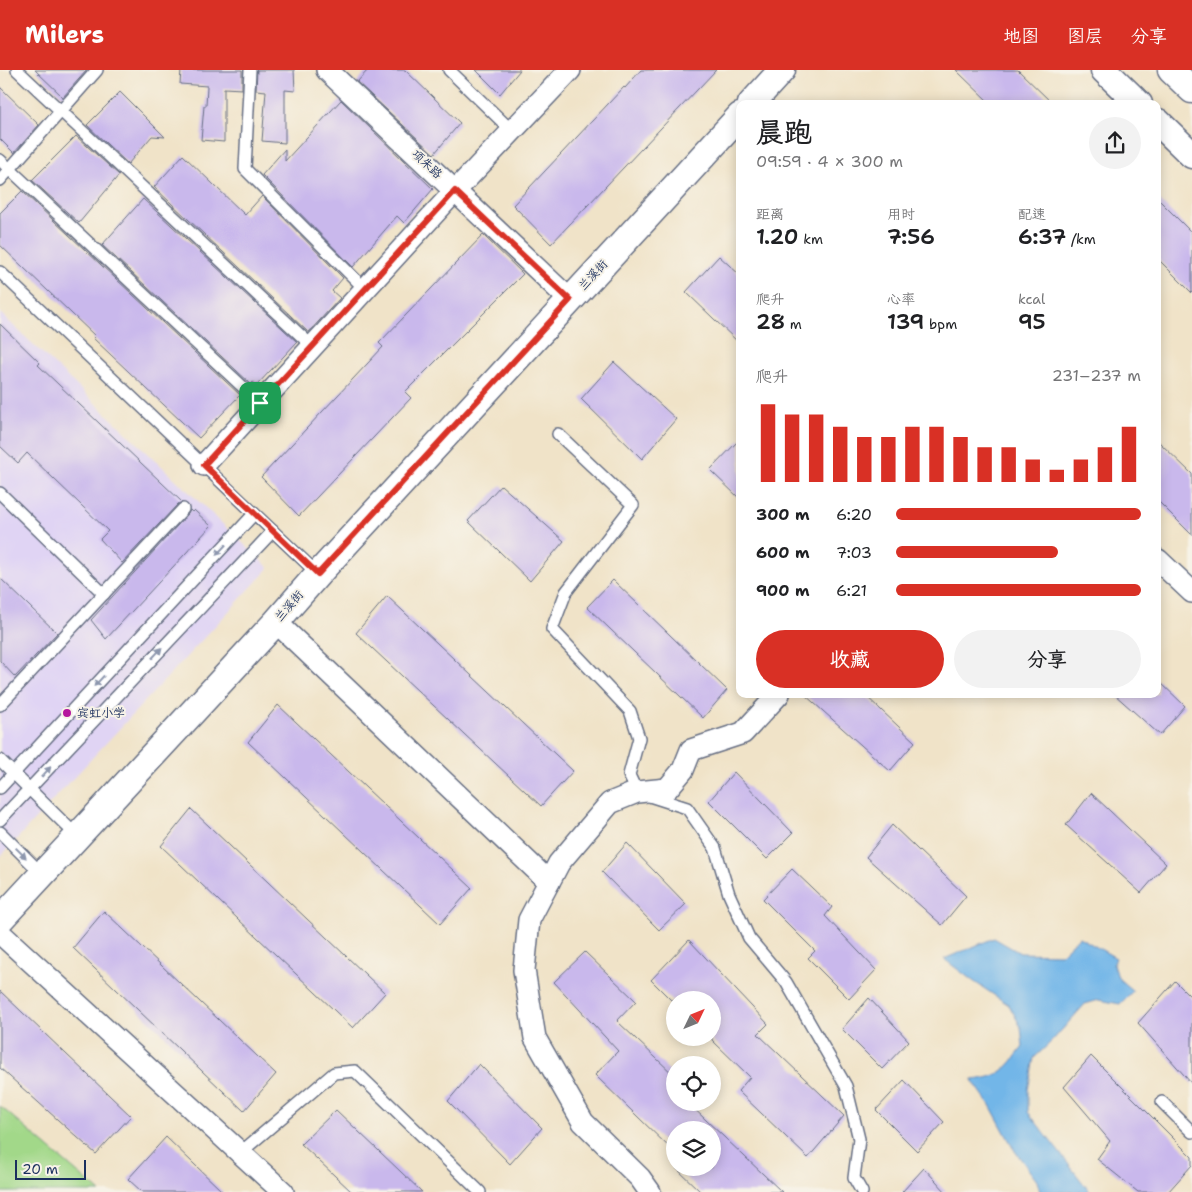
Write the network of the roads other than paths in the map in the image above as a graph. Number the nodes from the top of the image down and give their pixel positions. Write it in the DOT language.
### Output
graph roads {
  1 [pos="17,70"];
  2 [pos="97,70"];
  3 [pos="250,70"];
  4 [pos="327,70"];
  5 [pos="449,70"];
  6 [pos="782,70"];
  7 [pos="1104,70"];
  8 [pos="1171,70"];
  9 [pos="568,71"];
  10 [pos="1192,90"];
  11 [pos="755,100"];
  12 [pos="1135,100"];
  13 [pos="60,111"];
  14 [pos="736,120"];
  15 [pos="1161,125"];
  16 [pos="512,130"];
  17 [pos="1192,155"];
  18 [pos="0,160"];
  19 [pos="9,169"];
  20 [pos="0,180"];
  21 [pos="455,191"];
  22 [pos="0,272"];
  23 [pos="365,289"];
  24 [pos="570,300"];
  25 [pos="312,346"];
  26 [pos="260,403"];
  27 [pos="558,434"];
  28 [pos="204,465"];
  29 [pos="0,493"];
  30 [pos="183,509"];
  31 [pos="254,514"];
  32 [pos="273,531"];
  33 [pos="1161,563"];
  34 [pos="318,574"];
  35 [pos="1192,592"];
  36 [pos="104,594"];
  37 [pos="276,622"];
  38 [pos="775,698"];
  39 [pos="0,705"];
  40 [pos="0,760"];
  41 [pos="13,773"];
  42 [pos="0,788"];
  43 [pos="29,789"];
  44 [pos="637,792"];
  45 [pos="0,820"];
  46 [pos="0,832"];
  47 [pos="77,836"];
  48 [pos="42,874"];
  49 [pos="549,882"];
  50 [pos="0,920"];
  51 [pos="0,934"];
  52 [pos="1162,1102"];
  53 [pos="1192,1132"];
  54 [pos="240,1153"];
  55 [pos="283,1192"];
  56 [pos="480,1192"];
  57 [pos="650,1192"];
  58 [pos="862,1192"];
  1 -- 13 [label="lane"];
  2 -- 13 [label="lane"];
  3 -- 23 [label="lane"];
  4 -- 21 [label="street, 项朱路"];
  5 -- 16 [label="lane"];
  6 -- 11 [label="street"];
  7 -- 12 [label="street"];
  8 -- 10 [label="street"];
  9 -- 16 [label="street"];
  13 -- 19 [label="lane"];
  13 -- 25 [label="lane"];
  14 -- 24 [label="street, 兰溪街"];
  15 -- 17 [label="street"];
  16 -- 21 [label="street"];
  18 -- 19 [label="lane"];
  19 -- 20 [label="lane"];
  19 -- 26 [label="lane"];
  21 -- 23 [label="street"];
  21 -- 24 [label="street, 项朱路"];
  22 -- 28 [label="lane"];
  23 -- 25 [label="street"];
  24 -- 34 [label="street, 兰溪街"];
  25 -- 26 [label="street"];
  26 -- 28 [label="street"];
  27 -- 44 [label="lane"];
  28 -- 31 [label="lane"];
  29 -- 36 [label="lane"];
  30 -- 36 [label="lane"];
  31 -- 32 [label="lane"];
  31 -- 41 [label="lane, one-way"];
  32 -- 34 [label="lane"];
  43 -- 32 [label="lane, one-way"];
  33 -- 35 [label="street"];
  34 -- 37 [label="street, 兰溪街"];
  36 -- 39 [label="lane"];
  37 -- 47 [label="street, 兰溪街"];
  37 -- 49 [label="street"];
  38 -- 44 [label="street"];
  40 -- 41 [label="lane"];
  41 -- 42 [label="lane"];
  41 -- 43 [label="lane"];
  43 -- 45 [label="lane"];
  43 -- 47 [label="lane"];
  44 -- 49 [label="street"];
  44 -- 58 [label="lane"];
  46 -- 48 [label="lane, one-way"];
  47 -- 48 [label="street, 兰溪街"];
  48 -- 50 [label="street, 兰溪街"];
  49 -- 57 [label="street"];
  51 -- 54 [label="street"];
  52 -- 53 [label="lane"];
  54 -- 55 [label="street"];
  54 -- 56 [label="lane"];
}
